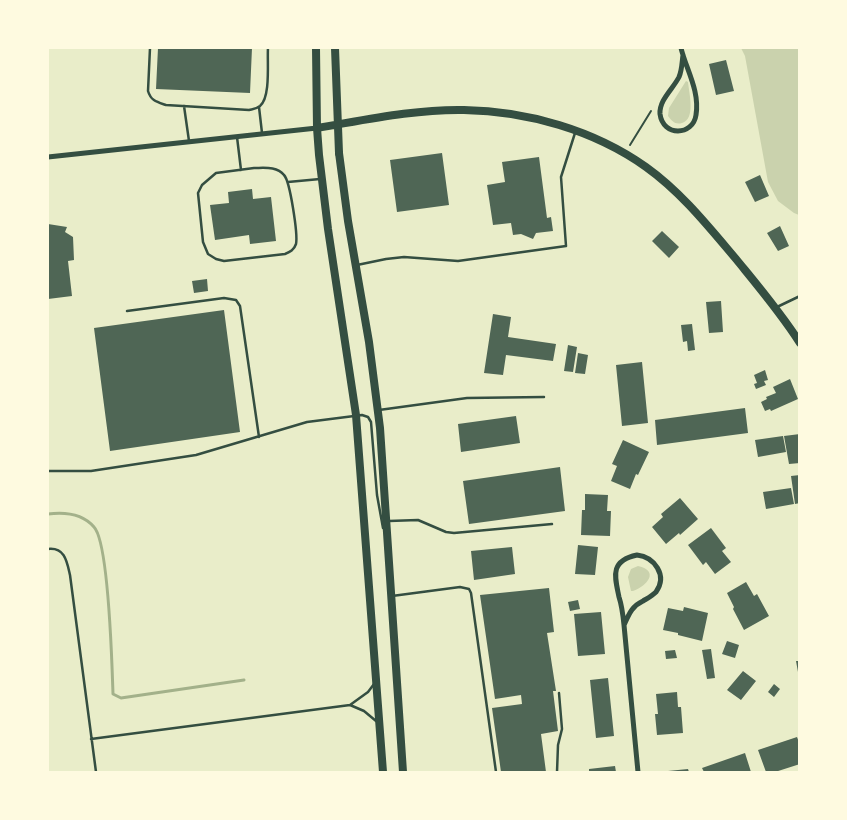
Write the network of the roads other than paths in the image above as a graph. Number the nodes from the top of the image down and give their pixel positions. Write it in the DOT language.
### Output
graph roads {
  1 [pos="150,48"];
  2 [pos="268,48"];
  3 [pos="316,48"];
  4 [pos="335,48"];
  5 [pos="681,48"];
  6 [pos="683,54"];
  7 [pos="184,106"];
  8 [pos="259,106"];
  9 [pos="337,125"];
  10 [pos="317,128"];
  11 [pos="576,131"];
  12 [pos="262,135"];
  13 [pos="237,138"];
  14 [pos="190,142"];
  15 [pos="48,157"];
  16 [pos="241,170"];
  17 [pos="321,179"];
  18 [pos="288,182"];
  19 [pos="356,265"];
  20 [pos="800,296"];
  21 [pos="776,308"];
  22 [pos="127,311"];
  23 [pos="800,343"];
  24 [pos="544,397"];
  25 [pos="378,411"];
  26 [pos="356,415"];
  27 [pos="259,437"];
  28 [pos="48,471"];
  29 [pos="386,521"];
  30 [pos="552,524"];
  31 [pos="48,549"];
  32 [pos="388,552"];
  33 [pos="391,597"];
  34 [pos="624,624"];
  35 [pos="376,681"];
  36 [pos="559,693"];
  37 [pos="350,705"];
  38 [pos="379,723"];
  39 [pos="91,739"];
  40 [pos="96,772"];
  41 [pos="383,772"];
  42 [pos="403,772"];
  43 [pos="496,772"];
  44 [pos="557,772"];
  45 [pos="638,772"];
  1 -- 7 [label="lane"];
  2 -- 8 [label="lane"];
  3 -- 10 [label="main road"];
  4 -- 9 [label="main road"];
  5 -- 6 [label="street"];
  6 -- 6 [label="street"];
  7 -- 8 [label="lane"];
  7 -- 14 [label="lane"];
  8 -- 12 [label="lane"];
  9 -- 10 [label="main road"];
  9 -- 11 [label="main road"];
  9 -- 19 [label="main road"];
  10 -- 12 [label="street"];
  10 -- 17 [label="main road"];
  11 -- 19 [label="lane"];
  11 -- 21 [label="main road"];
  12 -- 13 [label="street"];
  13 -- 14 [label="street"];
  13 -- 16 [label="lane"];
  14 -- 15 [label="street"];
  16 -- 18 [label="lane"];
  16 -- 18 [label="lane"];
  17 -- 18 [label="lane"];
  17 -- 26 [label="main road"];
  19 -- 25 [label="main road"];
  20 -- 21 [label="lane"];
  21 -- 23 [label="main road"];
  22 -- 27 [label="lane"];
  24 -- 25 [label="lane"];
  25 -- 29 [label="main road"];
  26 -- 27 [label="lane"];
  26 -- 32 [label="lane"];
  26 -- 35 [label="main road"];
  27 -- 28 [label="lane"];
  29 -- 30 [label="lane"];
  29 -- 32 [label="main road"];
  31 -- 39 [label="lane"];
  32 -- 33 [label="main road"];
  33 -- 42 [label="main road"];
  33 -- 43 [label="lane"];
  34 -- 34 [label="street"];
  34 -- 45 [label="street"];
  35 -- 37 [label="lane"];
  35 -- 38 [label="main road"];
  36 -- 44 [label="lane"];
  37 -- 38 [label="lane"];
  37 -- 39 [label="lane"];
  38 -- 41 [label="main road"];
  39 -- 40 [label="lane"];
}
